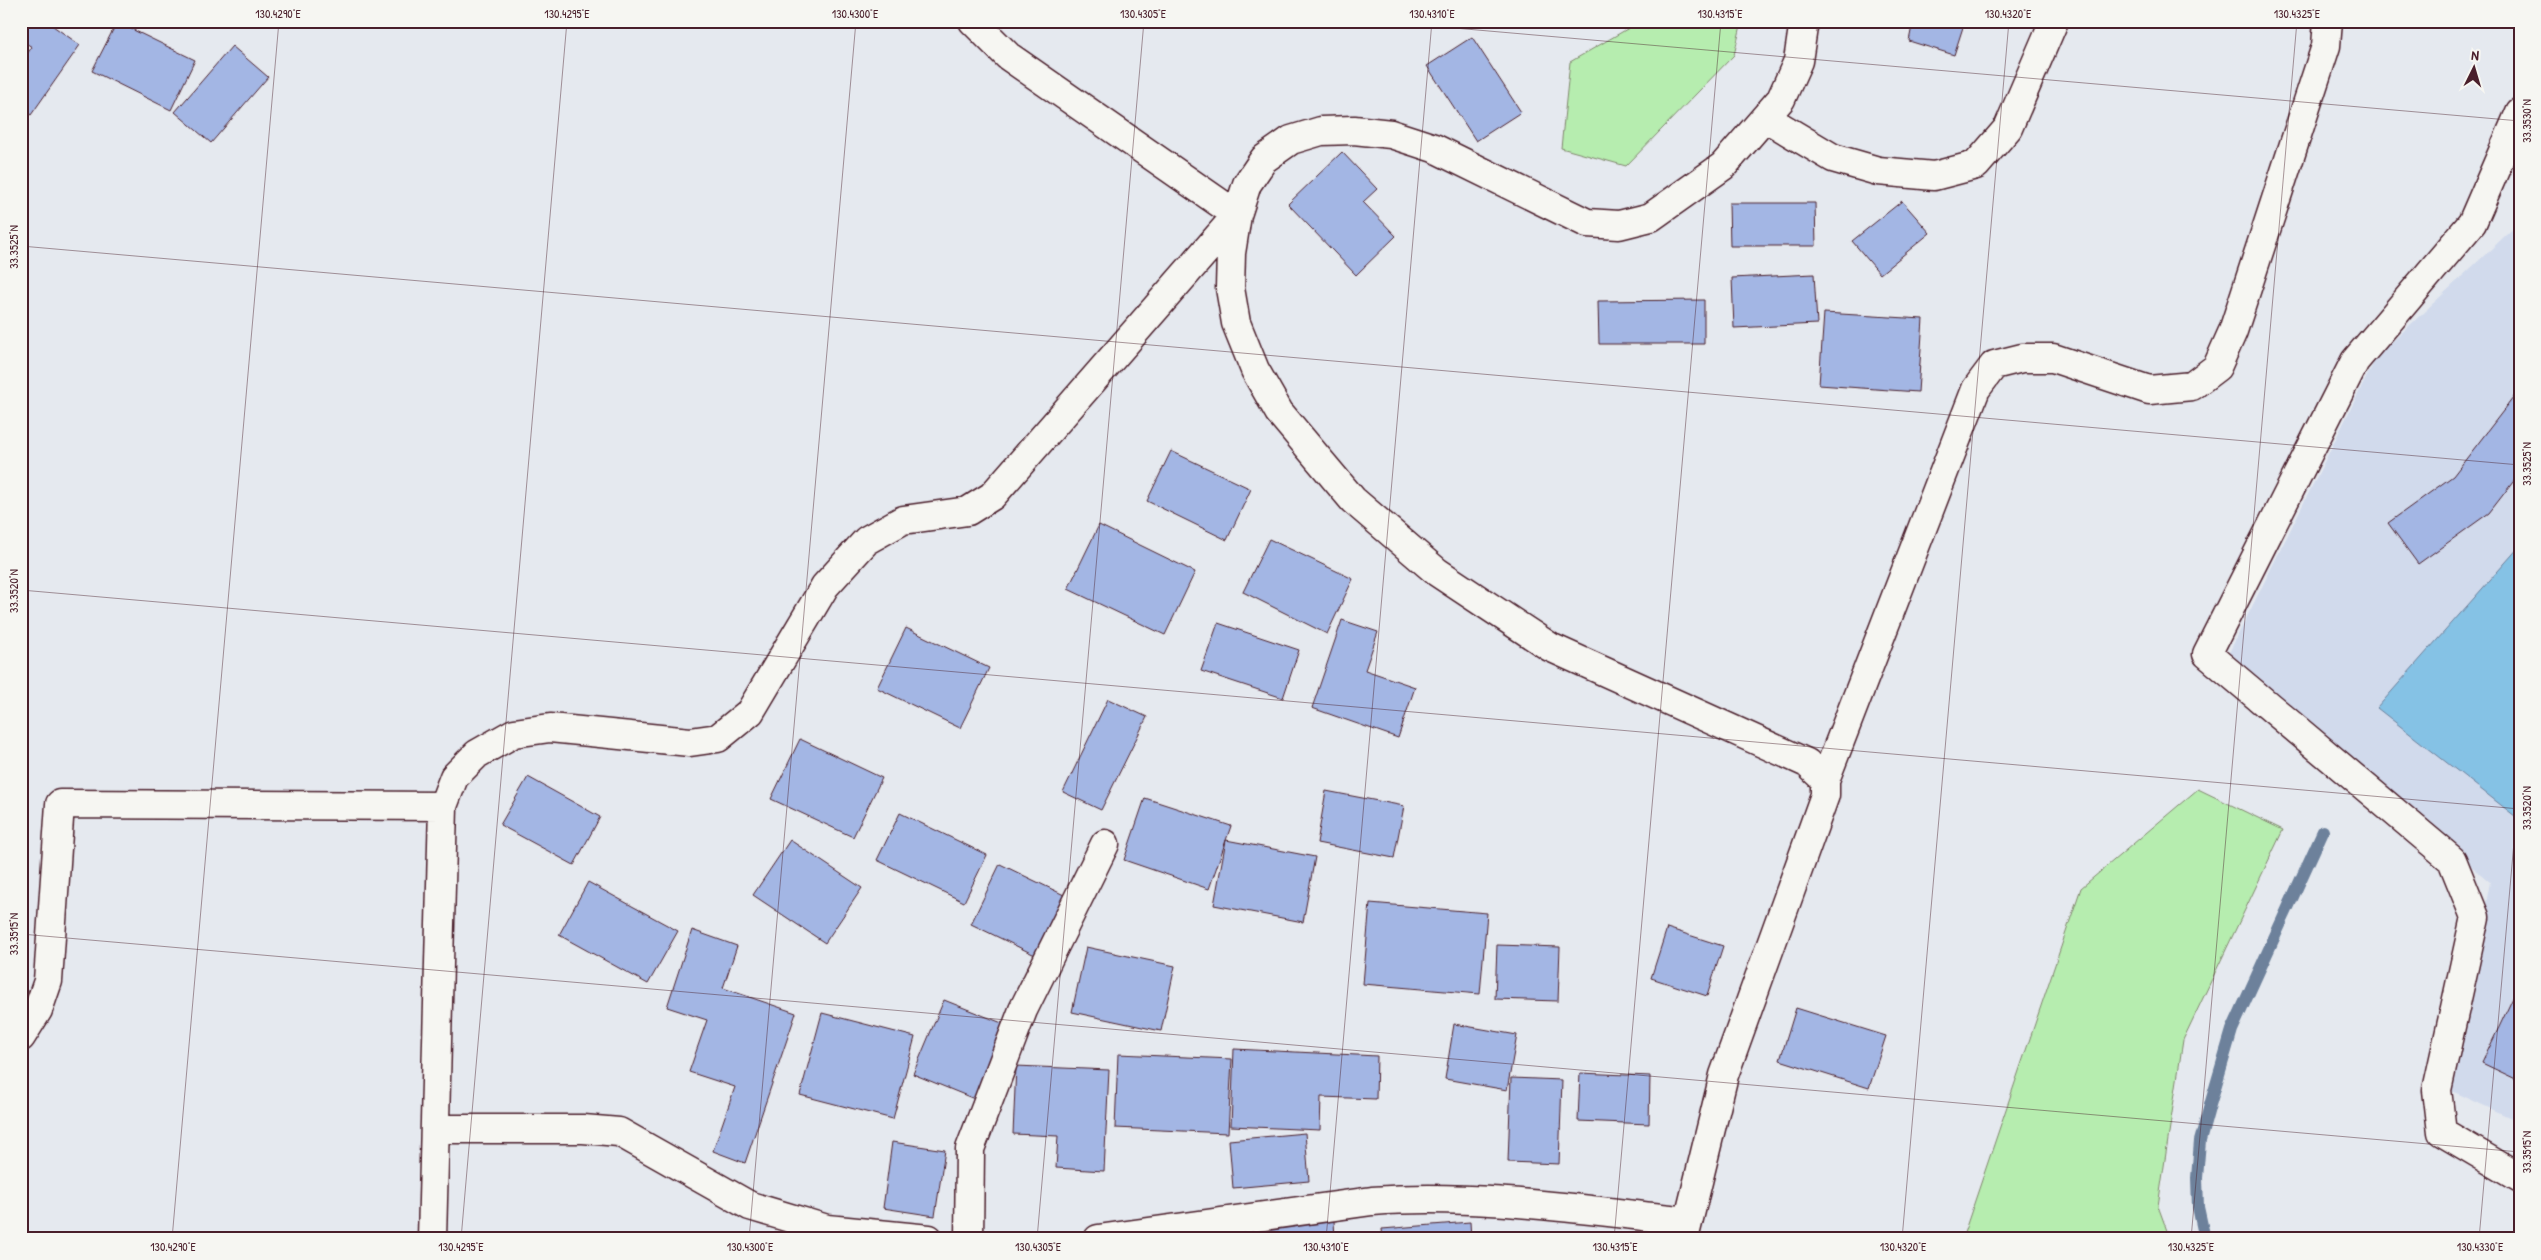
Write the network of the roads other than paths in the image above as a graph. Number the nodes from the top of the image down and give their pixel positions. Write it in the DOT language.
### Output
graph roads {
  1 [pos="973,21"];
  2 [pos="1804,21"];
  3 [pos="2054,21"];
  4 [pos="2328,21"];
  5 [pos="2520,112"];
  6 [pos="1766,118"];
  7 [pos="1237,215"];
  8 [pos="1826,780"];
  9 [pos="443,806"];
  10 [pos="1105,844"];
  11 [pos="21,1037"];
  12 [pos="434,1129"];
  13 [pos="2520,1178"];
  14 [pos="1686,1230"];
  15 [pos="432,1239"];
  16 [pos="929,1239"];
  17 [pos="969,1239"];
  18 [pos="1098,1239"];
  1 -- 7 [label="street"];
  2 -- 6 [label="street"];
  3 -- 6 [label="street"];
  4 -- 8 [label="street"];
  5 -- 13 [label="street"];
  6 -- 7 [label="street"];
  7 -- 8 [label="street"];
  7 -- 9 [label="street"];
  8 -- 14 [label="street"];
  9 -- 11 [label="street"];
  9 -- 12 [label="street"];
  10 -- 17 [label="street"];
  12 -- 15 [label="street"];
  12 -- 16 [label="street"];
  14 -- 18 [label="street"];
}
